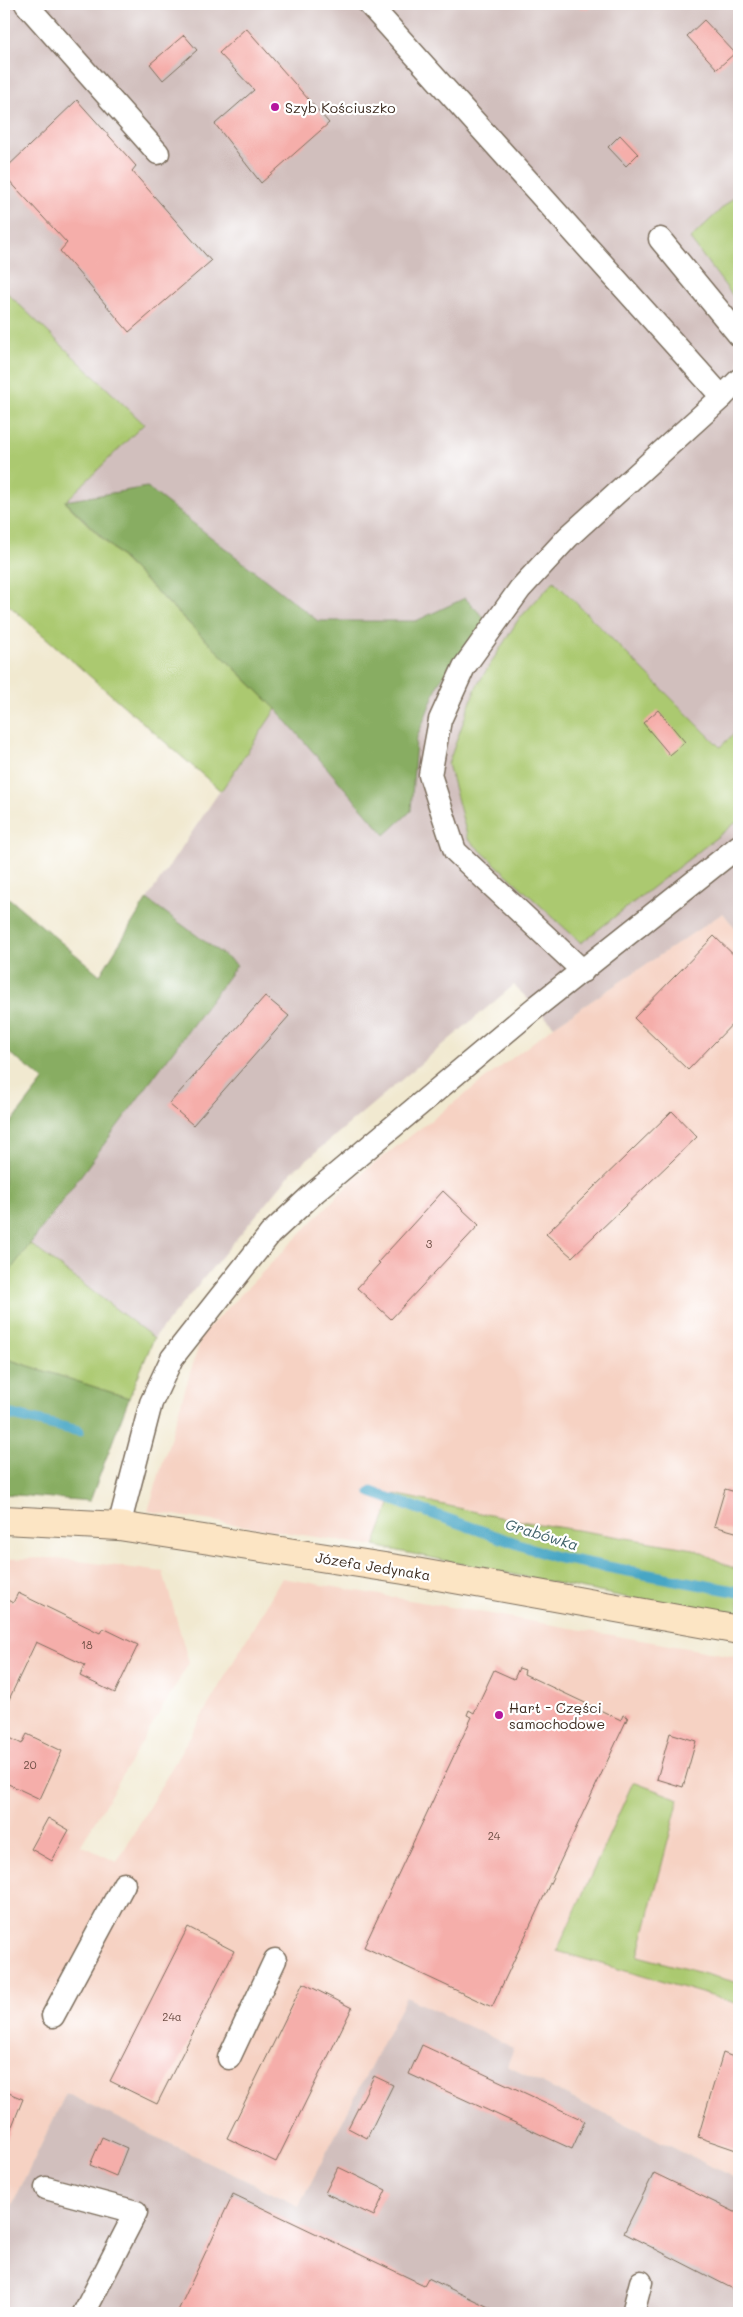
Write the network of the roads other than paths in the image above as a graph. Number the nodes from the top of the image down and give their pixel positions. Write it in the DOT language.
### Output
graph roads {
  1 [pos="26,4"];
  2 [pos="369,4"];
  3 [pos="158,153"];
  4 [pos="660,239"];
  5 [pos="739,335"];
  6 [pos="739,380"];
  7 [pos="722,397"];
  8 [pos="739,846"];
  9 [pos="583,970"];
  10 [pos="4,1520"];
  11 [pos="119,1526"];
  12 [pos="739,1630"];
  13 [pos="124,1884"];
  14 [pos="275,1960"];
  15 [pos="53,2016"];
  16 [pos="229,2058"];
  17 [pos="46,2188"];
  18 [pos="641,2282"];
  19 [pos="84,2313"];
  20 [pos="633,2313"];
  1 -- 3 [label="lane"];
  2 -- 7 [label="lane"];
  4 -- 5 [label="lane"];
  6 -- 7 [label="lane"];
  7 -- 9 [label="lane"];
  8 -- 9 [label="lane"];
  9 -- 11 [label="lane"];
  10 -- 11 [label="street, Józefa Jedynaka"];
  11 -- 12 [label="street, Józefa Jedynaka"];
  13 -- 15 [label="lane"];
  14 -- 16 [label="lane"];
  17 -- 19 [label="lane"];
  18 -- 20 [label="lane"];
}
